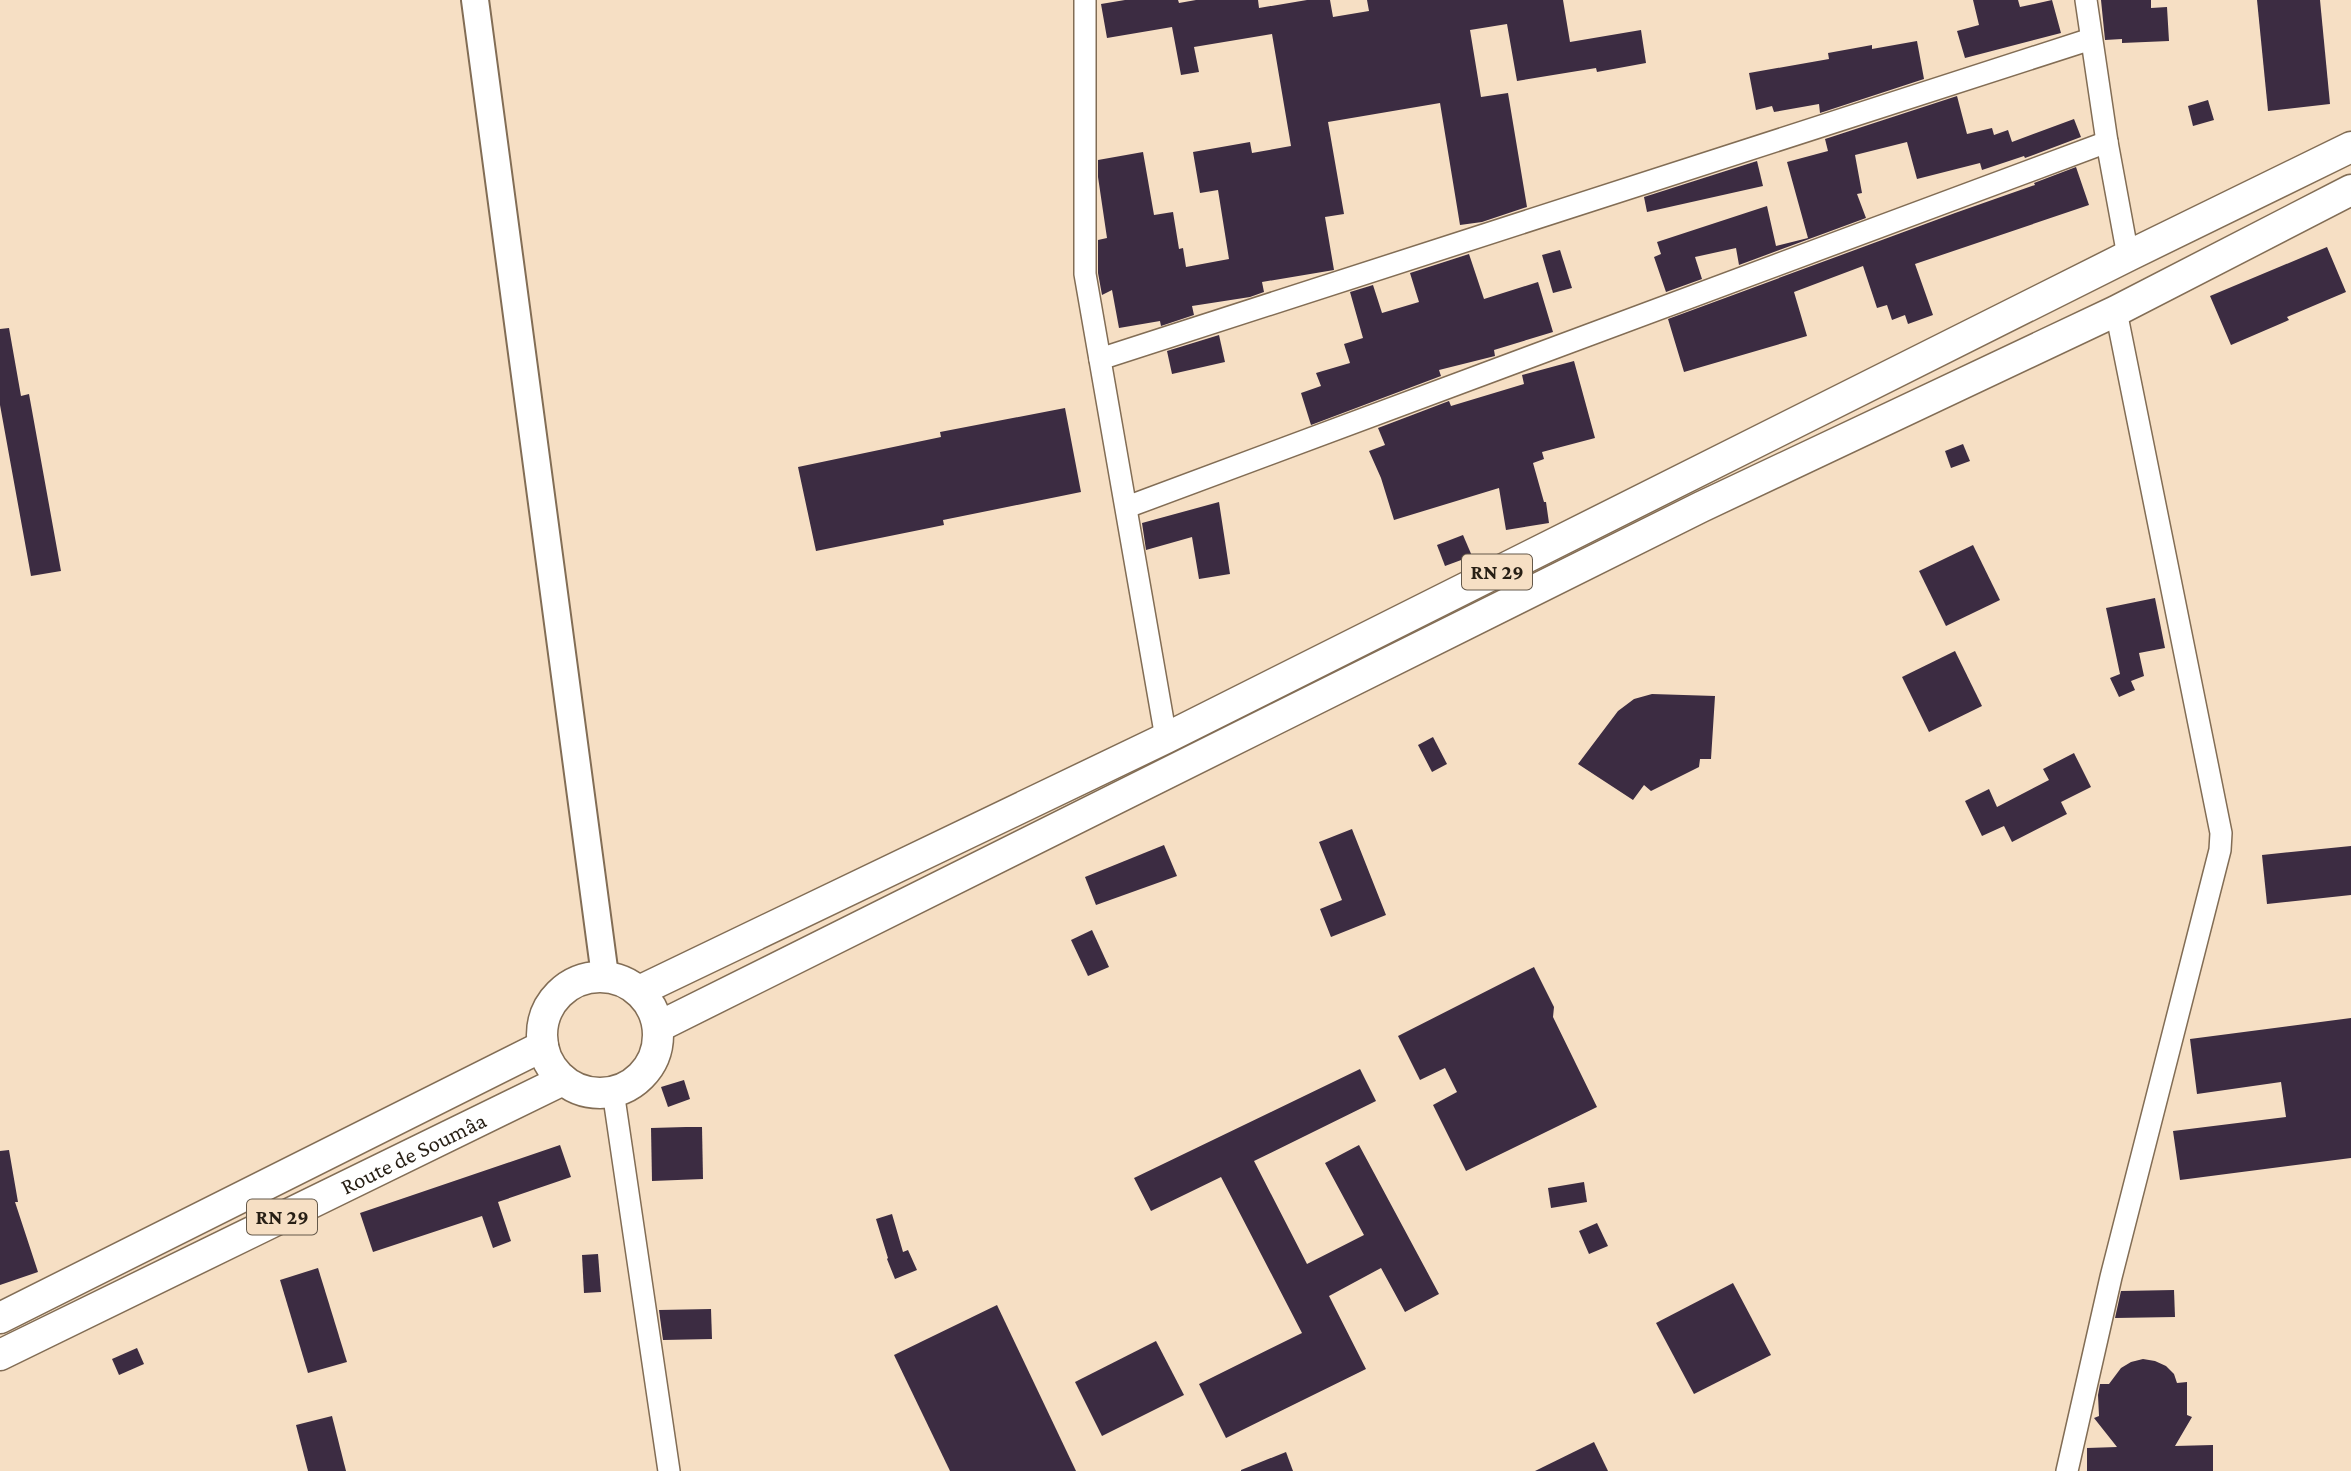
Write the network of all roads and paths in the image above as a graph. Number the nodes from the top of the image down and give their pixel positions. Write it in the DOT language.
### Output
graph roads {
  1 [pos="475,0"];
  2 [pos="1085,0"];
  3 [pos="2086,0"];
  4 [pos="2091,39"];
  5 [pos="2106,142"];
  6 [pos="2351,147"];
  7 [pos="2351,190"];
  8 [pos="2128,256"];
  9 [pos="2116,311"];
  10 [pos="1100,359"];
  11 [pos="1127,507"];
  12 [pos="1166,738"];
  13 [pos="605,976"];
  14 [pos="639,991"];
  15 [pos="658,1027"];
  16 [pos="542,1046"];
  17 [pos="563,1080"];
  18 [pos="613,1091"];
  19 [pos="0,1318"];
  20 [pos="0,1354"];
  21 [pos="668,1471"];
  22 [pos="2067,1471"];
  1 -- 13 [label="main road"];
  2 -- 10 [label="street"];
  3 -- 4 [label="street"];
  4 -- 5 [label="street"];
  4 -- 10 [label="street"];
  5 -- 8 [label="street"];
  5 -- 11 [label="street"];
  6 -- 8 [label="highway, RN 29"];
  7 -- 9 [label="highway"];
  8 -- 12 [label="highway, RN 29"];
  9 -- 15 [label="highway"];
  9 -- 22 [label="street"];
  10 -- 11 [label="street"];
  11 -- 12 [label="street"];
  12 -- 14 [label="highway, RN 29"];
  13 -- 14 [label="highway"];
  13 -- 16 [label="highway"];
  14 -- 15 [label="highway"];
  15 -- 18 [label="highway"];
  16 -- 17 [label="highway"];
  16 -- 19 [label="highway, RN 29"];
  17 -- 18 [label="highway"];
  17 -- 20 [label="highway, Route de Soumâa / RN 29"];
  18 -- 21 [label="street"];
}
